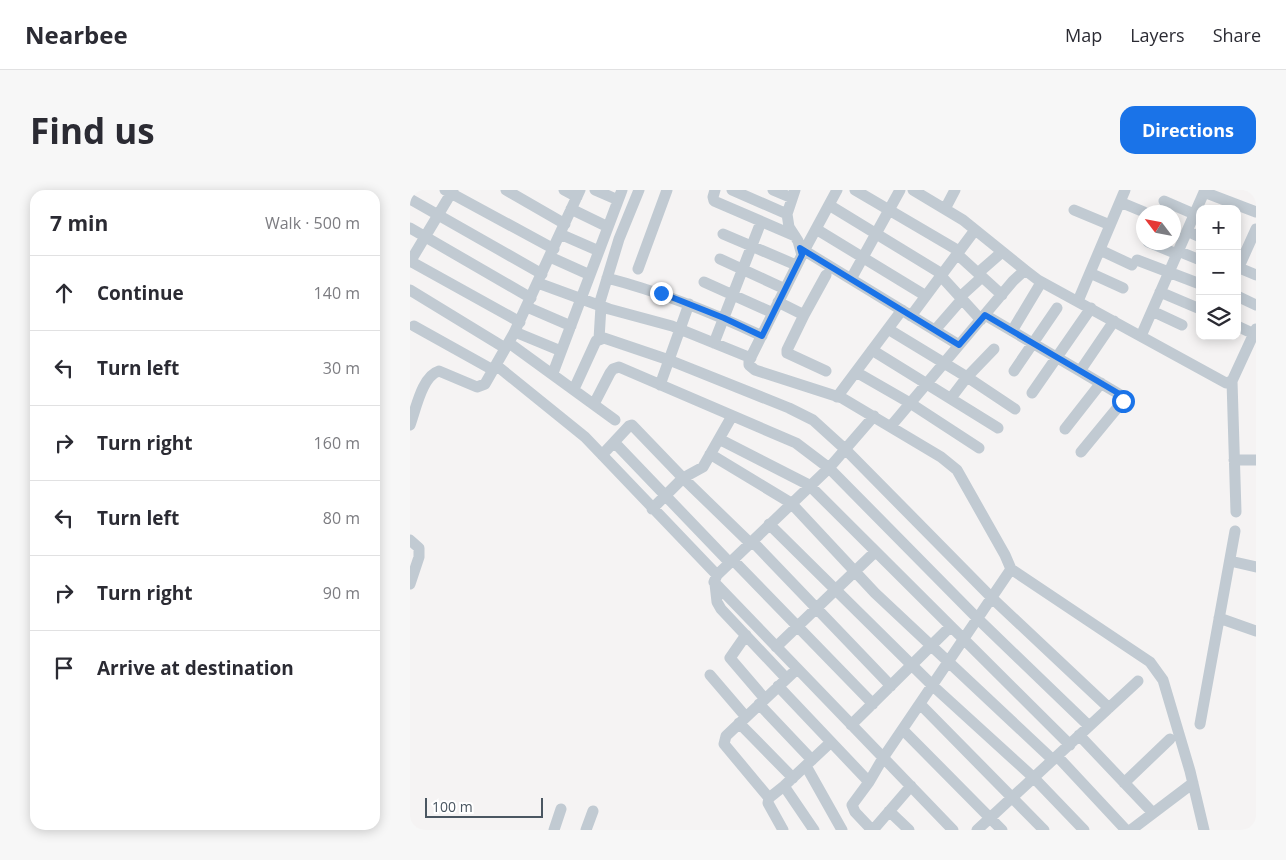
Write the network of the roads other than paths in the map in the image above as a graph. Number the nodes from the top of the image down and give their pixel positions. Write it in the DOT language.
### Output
graph roads {
  1 [pos="506,190"];
  2 [pos="564,190"];
  3 [pos="595,190"];
  4 [pos="638,190"];
  5 [pos="667,190"];
  6 [pos="715,190"];
  7 [pos="732,190"];
  8 [pos="773,190"];
  9 [pos="837,190"];
  10 [pos="855,190"];
  11 [pos="900,190"];
  12 [pos="913,190"];
  13 [pos="955,190"];
  14 [pos="1125,190"];
  15 [pos="450,191"];
  16 [pos="1205,191"];
  17 [pos="578,194"];
  18 [pos="793,194"];
  19 [pos="929,194"];
  20 [pos="620,195"];
  21 [pos="410,199"];
  22 [pos="1164,201"];
  23 [pos="1120,202"];
  24 [pos="829,205"];
  25 [pos="571,209"];
  26 [pos="945,209"];
  27 [pos="1136,209"];
  28 [pos="889,210"];
  29 [pos="1074,210"];
  30 [pos="1256,212"];
  31 [pos="787,214"];
  32 [pos="1194,214"];
  33 [pos="438,215"];
  34 [pos="760,222"];
  35 [pos="1110,225"];
  36 [pos="608,227"];
  37 [pos="410,228"];
  38 [pos="563,229"];
  39 [pos="816,229"];
  40 [pos="1256,229"];
  41 [pos="975,230"];
  42 [pos="1181,231"];
  43 [pos="1186,233"];
  44 [pos="723,234"];
  45 [pos="877,235"];
  46 [pos="795,236"];
  47 [pos="1196,236"];
  48 [pos="425,237"];
  49 [pos="752,246"];
  50 [pos="802,250"];
  51 [pos="1100,250"];
  52 [pos="1169,250"];
  53 [pos="599,252"];
  54 [pos="1002,252"];
  55 [pos="552,253"];
  56 [pos="958,253"];
  57 [pos="1177,253"];
  58 [pos="864,258"];
  59 [pos="720,259"];
  60 [pos="1196,259"];
  61 [pos="410,261"];
  62 [pos="1241,262"];
  63 [pos="796,265"];
  64 [pos="638,269"];
  65 [pos="1241,269"];
  66 [pos="743,270"];
  67 [pos="1024,270"];
  68 [pos="1169,272"];
  69 [pos="1090,273"];
  70 [pos="590,275"];
  71 [pos="826,275"];
  72 [pos="941,275"];
  73 [pos="980,275"];
  74 [pos="1256,275"];
  75 [pos="607,278"];
  76 [pos="540,279"];
  77 [pos="851,279"];
  78 [pos="704,282"];
  79 [pos="1196,282"];
  80 [pos="1039,286"];
  81 [pos="1123,288"];
  82 [pos="785,289"];
  83 [pos="410,290"];
  84 [pos="1160,292"];
  85 [pos="733,295"];
  86 [pos="1002,295"];
  87 [pos="926,296"];
  88 [pos="961,298"];
  89 [pos="1241,298"];
  90 [pos="581,299"];
  91 [pos="1078,301"];
  92 [pos="778,302"];
  93 [pos="529,303"];
  94 [pos="689,304"];
  95 [pos="1256,305"];
  96 [pos="600,306"];
  97 [pos="1196,307"];
  98 [pos="1057,308"];
  99 [pos="1091,308"];
  100 [pos="1152,311"];
  101 [pos="773,313"];
  102 [pos="907,313"];
  103 [pos="804,316"];
  104 [pos="724,318"];
  105 [pos="983,318"];
  106 [pos="1114,321"];
  107 [pos="1182,325"];
  108 [pos="414,326"];
  109 [pos="571,326"];
  110 [pos="517,327"];
  111 [pos="1241,327"];
  112 [pos="680,329"];
  113 [pos="888,329"];
  114 [pos="936,330"];
  115 [pos="1012,331"];
  116 [pos="1255,331"];
  117 [pos="762,336"];
  118 [pos="1141,336"];
  119 [pos="599,339"];
  120 [pos="714,343"];
  121 [pos="1032,343"];
  122 [pos="959,345"];
  123 [pos="507,346"];
  124 [pos="994,349"];
  125 [pos="872,350"];
  126 [pos="561,351"];
  127 [pos="1057,357"];
  128 [pos="751,358"];
  129 [pos="669,360"];
  130 [pos="944,363"];
  131 [pos="494,367"];
  132 [pos="826,371"];
  133 [pos="1014,371"];
  134 [pos="1080,371"];
  135 [pos="856,372"];
  136 [pos="553,373"];
  137 [pos="967,377"];
  138 [pos="1232,381"];
  139 [pos="926,383"];
  140 [pos="1101,383"];
  141 [pos="660,385"];
  142 [pos="574,389"];
  143 [pos="1032,393"];
  144 [pos="415,397"];
  145 [pos="837,397"];
  146 [pos="951,398"];
  147 [pos="910,403"];
  148 [pos="594,404"];
  149 [pos="1015,409"];
  150 [pos="732,416"];
  151 [pos="874,416"];
  152 [pos="615,420"];
  153 [pos="410,425"];
  154 [pos="891,426"];
  155 [pos="998,428"];
  156 [pos="1065,429"];
  157 [pos="719,439"];
  158 [pos="615,443"];
  159 [pos="979,448"];
  160 [pos="846,450"];
  161 [pos="1081,452"];
  162 [pos="710,454"];
  163 [pos="602,455"];
  164 [pos="1234,460"];
  165 [pos="1256,460"];
  166 [pos="829,468"];
  167 [pos="683,478"];
  168 [pos="808,486"];
  169 [pos="666,495"];
  170 [pos="791,504"];
  171 [pos="652,509"];
  172 [pos="1236,512"];
  173 [pos="770,524"];
  174 [pos="1235,531"];
  175 [pos="751,542"];
  176 [pos="415,544"];
  177 [pos="875,552"];
  178 [pos="731,561"];
  179 [pos="1230,561"];
  180 [pos="1256,567"];
  181 [pos="1012,569"];
  182 [pos="855,572"];
  183 [pos="716,580"];
  184 [pos="410,584"];
  185 [pos="836,590"];
  186 [pos="992,598"];
  187 [pos="817,608"];
  188 [pos="1219,618"];
  189 [pos="978,619"];
  190 [pos="797,626"];
  191 [pos="950,627"];
  192 [pos="1256,631"];
  193 [pos="746,635"];
  194 [pos="963,640"];
  195 [pos="931,646"];
  196 [pos="776,647"];
  197 [pos="948,662"];
  198 [pos="913,666"];
  199 [pos="797,668"];
  200 [pos="710,675"];
  201 [pos="1138,681"];
  202 [pos="782,682"];
  203 [pos="891,686"];
  204 [pos="933,686"];
  205 [pos="762,701"];
  206 [pos="873,704"];
  207 [pos="920,704"];
  208 [pos="1109,708"];
  209 [pos="743,720"];
  210 [pos="1200,724"];
  211 [pos="851,725"];
  212 [pos="1089,726"];
  213 [pos="903,730"];
  214 [pos="1079,736"];
  215 [pos="1170,739"];
  216 [pos="831,742"];
  217 [pos="1070,745"];
  218 [pos="883,758"];
  219 [pos="1055,758"];
  220 [pos="809,763"];
  221 [pos="1034,778"];
  222 [pos="789,782"];
  223 [pos="869,782"];
  224 [pos="1192,782"];
  225 [pos="1124,783"];
  226 [pos="910,786"];
  227 [pos="769,798"];
  228 [pos="1012,798"];
  229 [pos="561,809"];
  230 [pos="593,811"];
  231 [pos="889,811"];
  232 [pos="1153,813"];
  233 [pos="990,818"];
  234 [pos="554,830"];
  235 [pos="586,830"];
  236 [pos="783,830"];
  237 [pos="814,830"];
  238 [pos="842,830"];
  239 [pos="873,830"];
  240 [pos="909,830"];
  241 [pos="953,830"];
  242 [pos="977,830"];
  243 [pos="1002,830"];
  244 [pos="1044,830"];
  245 [pos="1084,830"];
  246 [pos="1126,830"];
  247 [pos="1131,830"];
  248 [pos="1204,830"];
  1 -- 38 [label="street"];
  2 -- 17 [label="street"];
  3 -- 20 [label="street"];
  4 -- 75 [label="street"];
  5 -- 64 [label="street"];
  6 -- 34 [label="street"];
  7 -- 31 [label="street"];
  8 -- 18 [label="street"];
  9 -- 24 [label="street"];
  10 -- 28 [label="street"];
  11 -- 28 [label="street"];
  12 -- 19 [label="street"];
  13 -- 26 [label="street"];
  14 -- 23 [label="street"];
  15 -- 33 [label="street"];
  15 -- 55 [label="street"];
  16 -- 30 [label="street"];
  16 -- 32 [label="street"];
  17 -- 25 [label="street"];
  18 -- 31 [label="street"];
  19 -- 26 [label="street"];
  20 -- 36 [label="street"];
  21 -- 33 [label="street"];
  22 -- 32 [label="street"];
  23 -- 27 [label="street"];
  23 -- 35 [label="street"];
  24 -- 39 [label="street"];
  24 -- 45 [label="street"];
  25 -- 36 [label="street"];
  25 -- 38 [label="street"];
  26 -- 41 [label="street"];
  28 -- 45 [label="street"];
  28 -- 56 [label="street"];
  29 -- 35 [label="street"];
  31 -- 46 [label="street"];
  32 -- 43 [label="street"];
  33 -- 48 [label="street"];
  33 -- 76 [label="street"];
  34 -- 46 [label="street"];
  34 -- 49 [label="street"];
  35 -- 51 [label="street"];
  36 -- 53 [label="street"];
  37 -- 48 [label="street"];
  38 -- 53 [label="street"];
  38 -- 55 [label="street"];
  39 -- 50 [label="street"];
  39 -- 58 [label="street"];
  40 -- 62 [label="street"];
  41 -- 54 [label="street"];
  41 -- 56 [label="street"];
  42 -- 43 [label="street"];
  43 -- 47 [label="street"];
  43 -- 57 [label="street"];
  44 -- 49 [label="street"];
  45 -- 58 [label="street"];
  45 -- 72 [label="street"];
  46 -- 50 [label="street"];
  48 -- 61 [label="street"];
  48 -- 93 [label="street"];
  49 -- 63 [label="street"];
  49 -- 66 [label="street"];
  50 -- 63 [label="street"];
  50 -- 77 [label="street"];
  51 -- 68 [label="street"];
  51 -- 69 [label="street"];
  52 -- 57 [label="street"];
  53 -- 70 [label="street"];
  54 -- 67 [label="street"];
  54 -- 73 [label="street"];
  55 -- 70 [label="street"];
  55 -- 76 [label="street"];
  56 -- 72 [label="street"];
  56 -- 73 [label="street"];
  57 -- 60 [label="street"];
  57 -- 68 [label="street"];
  58 -- 77 [label="street"];
  58 -- 87 [label="street"];
  59 -- 66 [label="street"];
  61 -- 110 [label="street"];
  63 -- 82 [label="street"];
  65 -- 74 [label="street"];
  66 -- 82 [label="street"];
  66 -- 85 [label="street"];
  67 -- 86 [label="street"];
  67 -- 91 [label="street"];
  68 -- 79 [label="street"];
  68 -- 84 [label="street"];
  69 -- 81 [label="street"];
  69 -- 91 [label="street"];
  70 -- 90 [label="street"];
  71 -- 103 [label="street"];
  72 -- 87 [label="street"];
  72 -- 88 [label="street"];
  73 -- 86 [label="street"];
  73 -- 88 [label="street"];
  75 -- 94 [label="street"];
  75 -- 96 [label="street"];
  76 -- 90 [label="street"];
  76 -- 93 [label="street"];
  77 -- 102 [label="street"];
  78 -- 85 [label="street"];
  80 -- 115 [label="street"];
  82 -- 92 [label="street"];
  83 -- 123 [label="street"];
  84 -- 97 [label="street"];
  84 -- 100 [label="street"];
  85 -- 101 [label="street"];
  85 -- 104 [label="street"];
  86 -- 105 [label="street"];
  87 -- 102 [label="street"];
  88 -- 105 [label="street"];
  88 -- 114 [label="street"];
  89 -- 95 [label="street"];
  90 -- 96 [label="street"];
  90 -- 109 [label="street"];
  91 -- 99 [label="street"];
  92 -- 101 [label="street"];
  92 -- 103 [label="street"];
  93 -- 109 [label="street"];
  93 -- 110 [label="street"];
  94 -- 104 [label="street"];
  94 -- 112 [label="street"];
  96 -- 112 [label="street"];
  96 -- 119 [label="street"];
  98 -- 121 [label="street"];
  99 -- 106 [label="street"];
  99 -- 127 [label="street"];
  100 -- 107 [label="street"];
  100 -- 118 [label="street"];
  101 -- 117 [label="street"];
  102 -- 113 [label="street"];
  102 -- 114 [label="street"];
  103 -- 132 [label="street"];
  104 -- 117 [label="street"];
  104 -- 120 [label="street"];
  105 -- 115 [label="street"];
  105 -- 122 [label="street"];
  106 -- 118 [label="street"];
  106 -- 134 [label="street"];
  108 -- 131 [label="street"];
  109 -- 126 [label="street"];
  110 -- 123 [label="street"];
  110 -- 126 [label="street"];
  111 -- 116 [label="street"];
  112 -- 120 [label="street"];
  112 -- 129 [label="street"];
  113 -- 125 [label="street"];
  113 -- 130 [label="street"];
  114 -- 122 [label="street"];
  115 -- 121 [label="street"];
  116 -- 138 [label="street"];
  117 -- 128 [label="street"];
  118 -- 138 [label="street"];
  119 -- 129 [label="street"];
  119 -- 142 [label="street"];
  120 -- 128 [label="street"];
  121 -- 127 [label="street"];
  121 -- 133 [label="street"];
  122 -- 130 [label="street"];
  123 -- 131 [label="street"];
  123 -- 136 [label="street"];
  124 -- 137 [label="street"];
  125 -- 135 [label="street"];
  125 -- 139 [label="street"];
  126 -- 136 [label="street"];
  127 -- 134 [label="street"];
  127 -- 143 [label="street"];
  128 -- 145 [label="street"];
  129 -- 141 [label="street"];
  129 -- 160 [label="street"];
  130 -- 137 [label="street"];
  130 -- 139 [label="street"];
  131 -- 144 [label="street"];
  131 -- 163 [label="street"];
  134 -- 140 [label="street"];
  135 -- 145 [label="street"];
  135 -- 147 [label="street"];
  136 -- 142 [label="street"];
  137 -- 146 [label="street"];
  137 -- 149 [label="street"];
  138 -- 164 [label="street"];
  139 -- 146 [label="street"];
  139 -- 147 [label="street"];
  140 -- 156 [label="street"];
  140 -- 161 [label="street"];
  141 -- 148 [label="street"];
  141 -- 150 [label="street"];
  142 -- 148 [label="street"];
  144 -- 153 [label="street"];
  145 -- 151 [label="street"];
  146 -- 155 [label="street"];
  147 -- 154 [label="street"];
  147 -- 159 [label="street"];
  148 -- 152 [label="street"];
  150 -- 157 [label="street"];
  150 -- 166 [label="street"];
  151 -- 154 [label="street"];
  151 -- 160 [label="street"];
  154 -- 181 [label="street"];
  157 -- 162 [label="street"];
  157 -- 168 [label="street"];
  158 -- 163 [label="street"];
  158 -- 167 [label="street"];
  158 -- 169 [label="street"];
  160 -- 166 [label="street"];
  160 -- 186 [label="street"];
  162 -- 167 [label="street"];
  162 -- 170 [label="street"];
  163 -- 171 [label="street"];
  164 -- 165 [label="street"];
  164 -- 172 [label="street"];
  166 -- 168 [label="street"];
  166 -- 189 [label="street"];
  167 -- 169 [label="street"];
  167 -- 175 [label="street"];
  168 -- 170 [label="street"];
  168 -- 177 [label="street"];
  169 -- 171 [label="street"];
  169 -- 178 [label="street"];
  170 -- 173 [label="street"];
  170 -- 182 [label="street"];
  171 -- 183 [label="street"];
  173 -- 175 [label="street"];
  173 -- 185 [label="street"];
  174 -- 179 [label="street"];
  175 -- 178 [label="street"];
  175 -- 187 [label="street"];
  176 -- 184 [label="street"];
  177 -- 182 [label="street"];
  177 -- 191 [label="street"];
  178 -- 183 [label="street"];
  178 -- 190 [label="street"];
  179 -- 180 [label="street"];
  179 -- 188 [label="street"];
  181 -- 186 [label="street"];
  181 -- 224 [label="street"];
  182 -- 185 [label="street"];
  182 -- 195 [label="street"];
  183 -- 193 [label="street"];
  183 -- 196 [label="street"];
  185 -- 187 [label="street"];
  185 -- 198 [label="street"];
  186 -- 189 [label="street"];
  186 -- 208 [label="street"];
  187 -- 190 [label="street"];
  187 -- 203 [label="street"];
  188 -- 192 [label="street"];
  188 -- 210 [label="street"];
  189 -- 194 [label="street"];
  189 -- 212 [label="street"];
  190 -- 196 [label="street"];
  190 -- 206 [label="street"];
  191 -- 194 [label="street"];
  191 -- 195 [label="street"];
  193 -- 202 [label="street"];
  193 -- 205 [label="street"];
  194 -- 197 [label="street"];
  194 -- 217 [label="street"];
  195 -- 197 [label="street"];
  195 -- 198 [label="street"];
  196 -- 199 [label="street"];
  197 -- 204 [label="street"];
  197 -- 219 [label="street"];
  198 -- 203 [label="street"];
  198 -- 204 [label="street"];
  199 -- 202 [label="street"];
  199 -- 211 [label="street"];
  200 -- 209 [label="street"];
  201 -- 208 [label="street"];
  202 -- 205 [label="street"];
  202 -- 216 [label="street"];
  203 -- 206 [label="street"];
  204 -- 207 [label="street"];
  204 -- 221 [label="street"];
  205 -- 209 [label="street"];
  205 -- 220 [label="street"];
  206 -- 211 [label="street"];
  207 -- 213 [label="street"];
  207 -- 228 [label="street"];
  208 -- 212 [label="street"];
  209 -- 222 [label="street"];
  209 -- 227 [label="street"];
  211 -- 218 [label="street"];
  212 -- 214 [label="street"];
  213 -- 218 [label="street"];
  213 -- 233 [label="street"];
  214 -- 217 [label="street"];
  214 -- 225 [label="street"];
  215 -- 225 [label="street"];
  216 -- 220 [label="street"];
  216 -- 223 [label="street"];
  217 -- 219 [label="street"];
  218 -- 223 [label="street"];
  218 -- 226 [label="street"];
  219 -- 221 [label="street"];
  219 -- 246 [label="street"];
  220 -- 222 [label="street"];
  220 -- 238 [label="street"];
  221 -- 228 [label="street"];
  221 -- 245 [label="street"];
  222 -- 227 [label="street"];
  222 -- 237 [label="street"];
  223 -- 239 [label="street"];
  224 -- 232 [label="street"];
  224 -- 248 [label="street"];
  225 -- 232 [label="street"];
  226 -- 231 [label="street"];
  226 -- 241 [label="street"];
  227 -- 236 [label="street"];
  228 -- 233 [label="street"];
  228 -- 244 [label="street"];
  229 -- 234 [label="street"];
  230 -- 235 [label="street"];
  231 -- 239 [label="street"];
  231 -- 240 [label="street"];
  232 -- 247 [label="street"];
  233 -- 242 [label="street"];
  233 -- 243 [label="street"];
}
